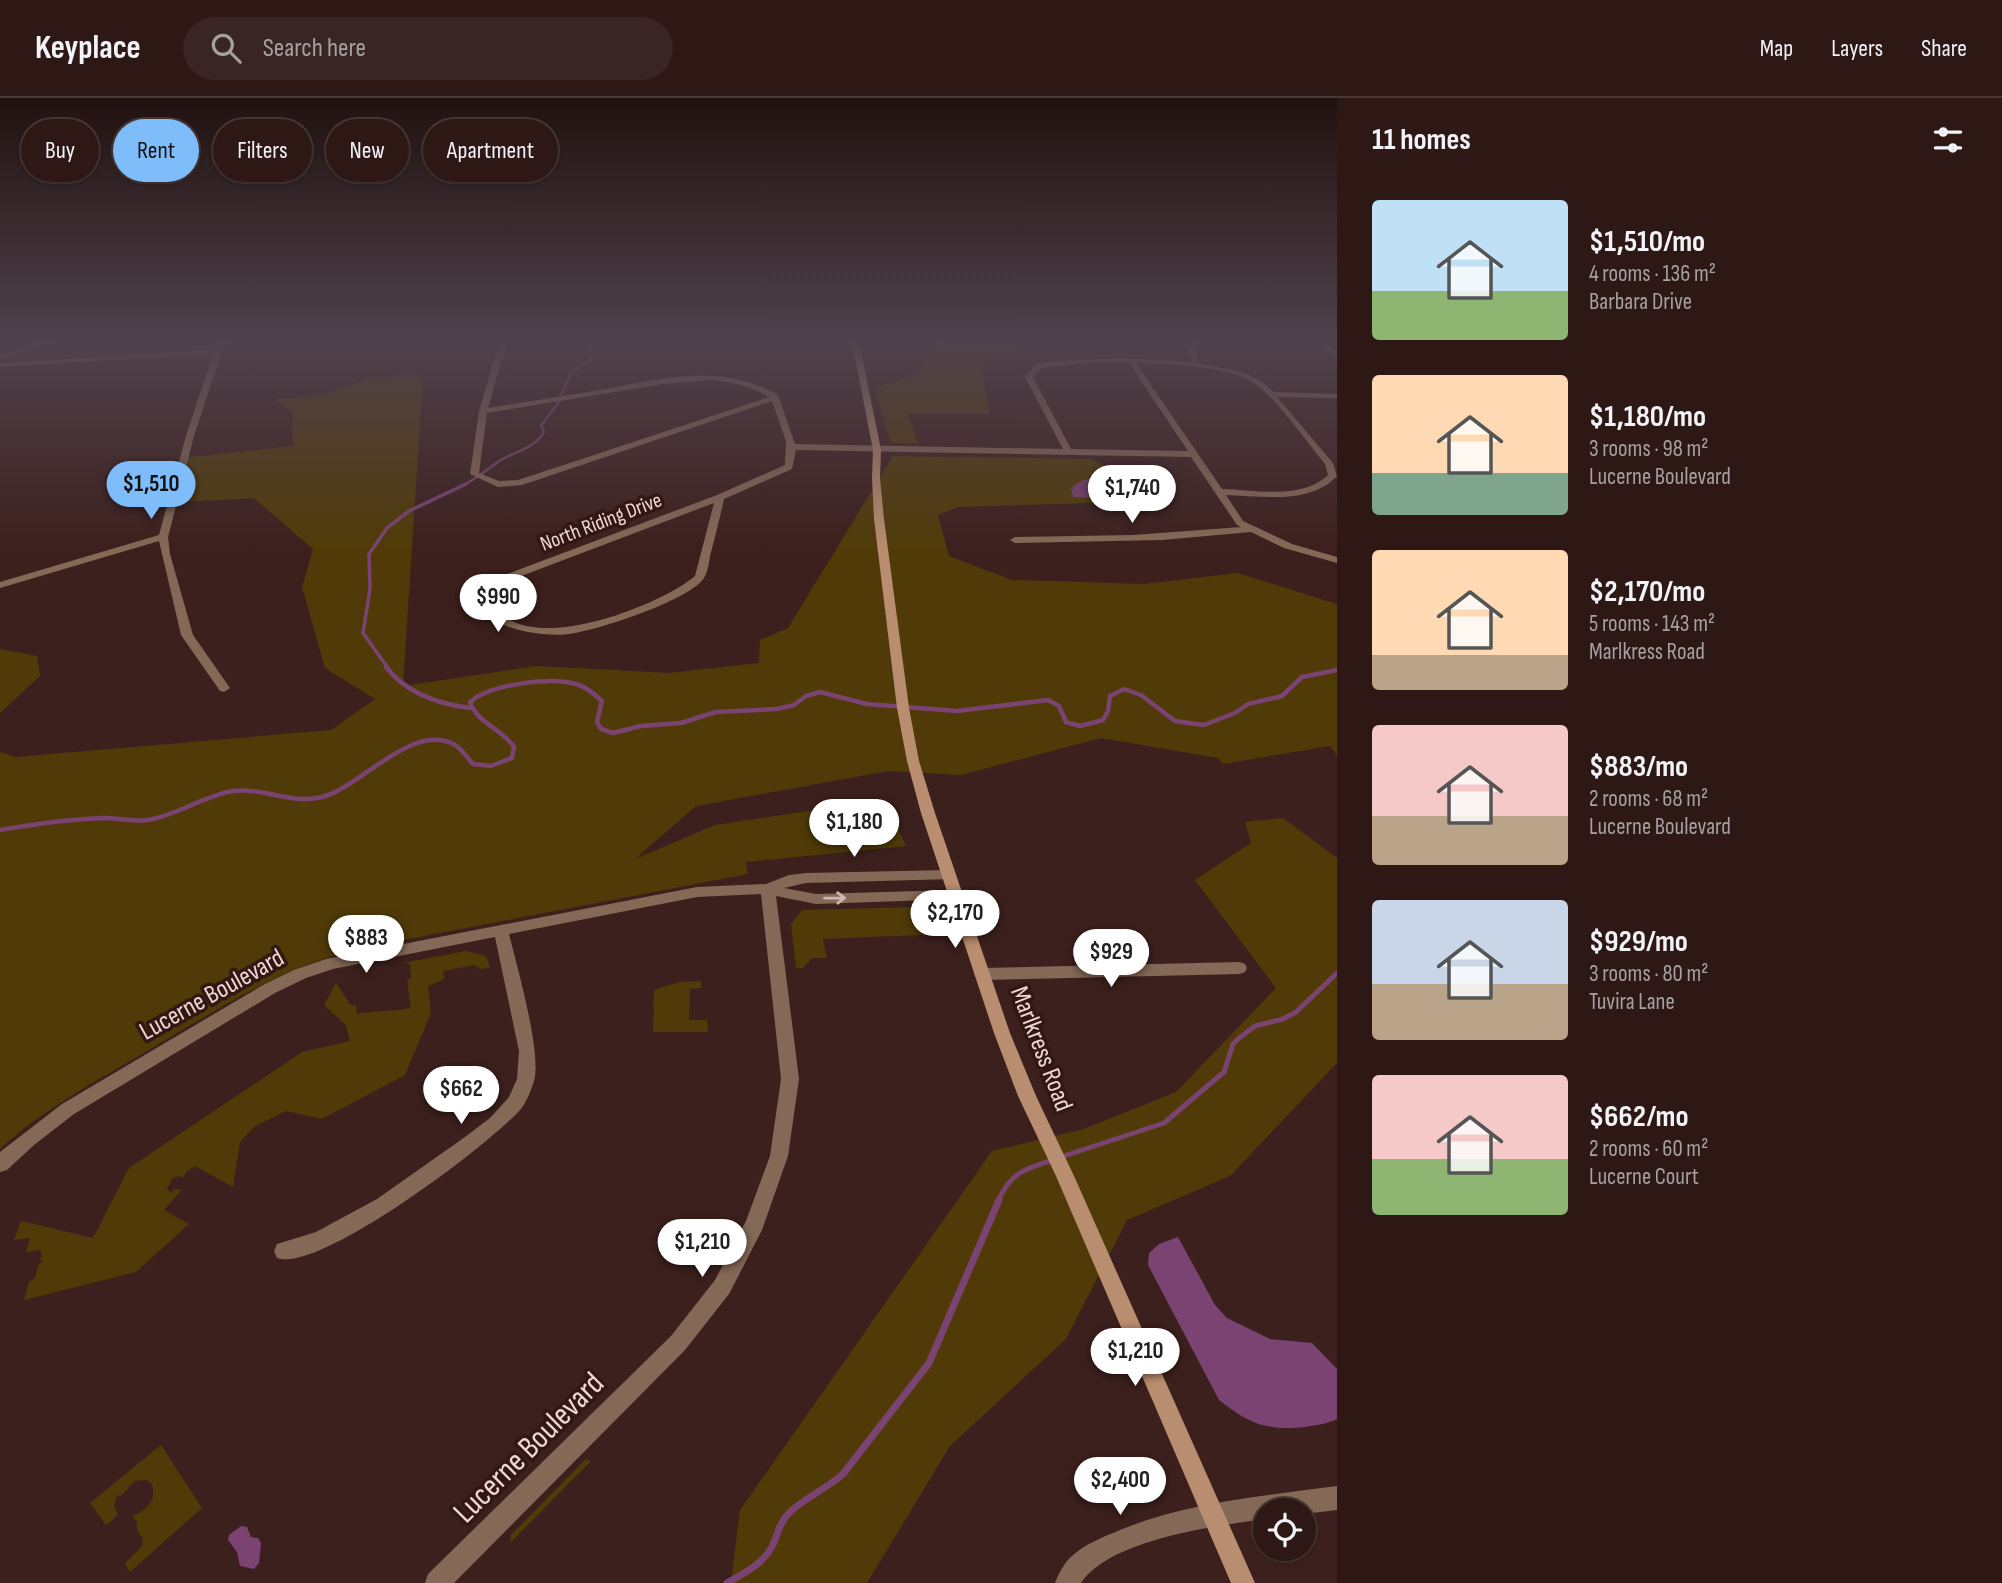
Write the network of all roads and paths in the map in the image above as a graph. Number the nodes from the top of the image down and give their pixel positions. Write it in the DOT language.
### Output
graph roads {
  1 [pos="198,411"];
  2 [pos="483,411"];
  3 [pos="732,411"];
  4 [pos="780,411"];
  5 [pos="869,411"];
  6 [pos="1047,411"];
  7 [pos="1165,411"];
  8 [pos="1286,411"];
  9 [pos="791,447"];
  10 [pos="877,450"];
  11 [pos="1068,452"];
  12 [pos="1193,454"];
  13 [pos="1218,492"];
  14 [pos="720,497"];
  15 [pos="1250,529"];
  16 [pos="163,537"];
  17 [pos="1015,540"];
  18 [pos="1337,560"];
  19 [pos="0,585"];
  20 [pos="223,688"];
  21 [pos="948,875"];
  22 [pos="768,889"];
  23 [pos="954,895"];
  24 [pos="501,931"];
  25 [pos="1239,968"];
  26 [pos="982,974"];
  27 [pos="0,1164"];
  28 [pos="284,1251"];
  29 [pos="1337,1498"];
  30 [pos="1214,1514"];
  31 [pos="437,1583"];
  32 [pos="1067,1583"];
  33 [pos="1243,1583"];
  1 -- 16 [label="street"];
  2 -- 3 [label="street"];
  4 -- 9 [label="street"];
  5 -- 10 [label="street, Marlkress Road"];
  6 -- 11 [label="street"];
  7 -- 12 [label="street"];
  8 -- 13 [label="street"];
  9 -- 10 [label="street"];
  9 -- 14 [label="street"];
  10 -- 11 [label="street"];
  10 -- 21 [label="street, Marlkress Road"];
  11 -- 12 [label="street"];
  12 -- 13 [label="street"];
  13 -- 15 [label="street"];
  14 -- 14 [label="street, North Riding Drive"];
  15 -- 17 [label="street"];
  15 -- 18 [label="street"];
  16 -- 19 [label="street"];
  16 -- 20 [label="street"];
  21 -- 22 [label="street, Lucerne Boulevard"];
  21 -- 23 [label="street, Marlkress Road"];
  22 -- 23 [label="street, Lucerne Boulevard, one-way"];
  22 -- 24 [label="street, Lucerne Boulevard"];
  22 -- 31 [label="street, Lucerne Boulevard"];
  23 -- 26 [label="street, Marlkress Road"];
  24 -- 27 [label="street, Lucerne Boulevard"];
  24 -- 28 [label="street"];
  25 -- 26 [label="street"];
  26 -- 30 [label="street, Marlkress Road"];
  29 -- 30 [label="street"];
  30 -- 32 [label="street"];
  30 -- 33 [label="street, Marlkress Road"];
}
